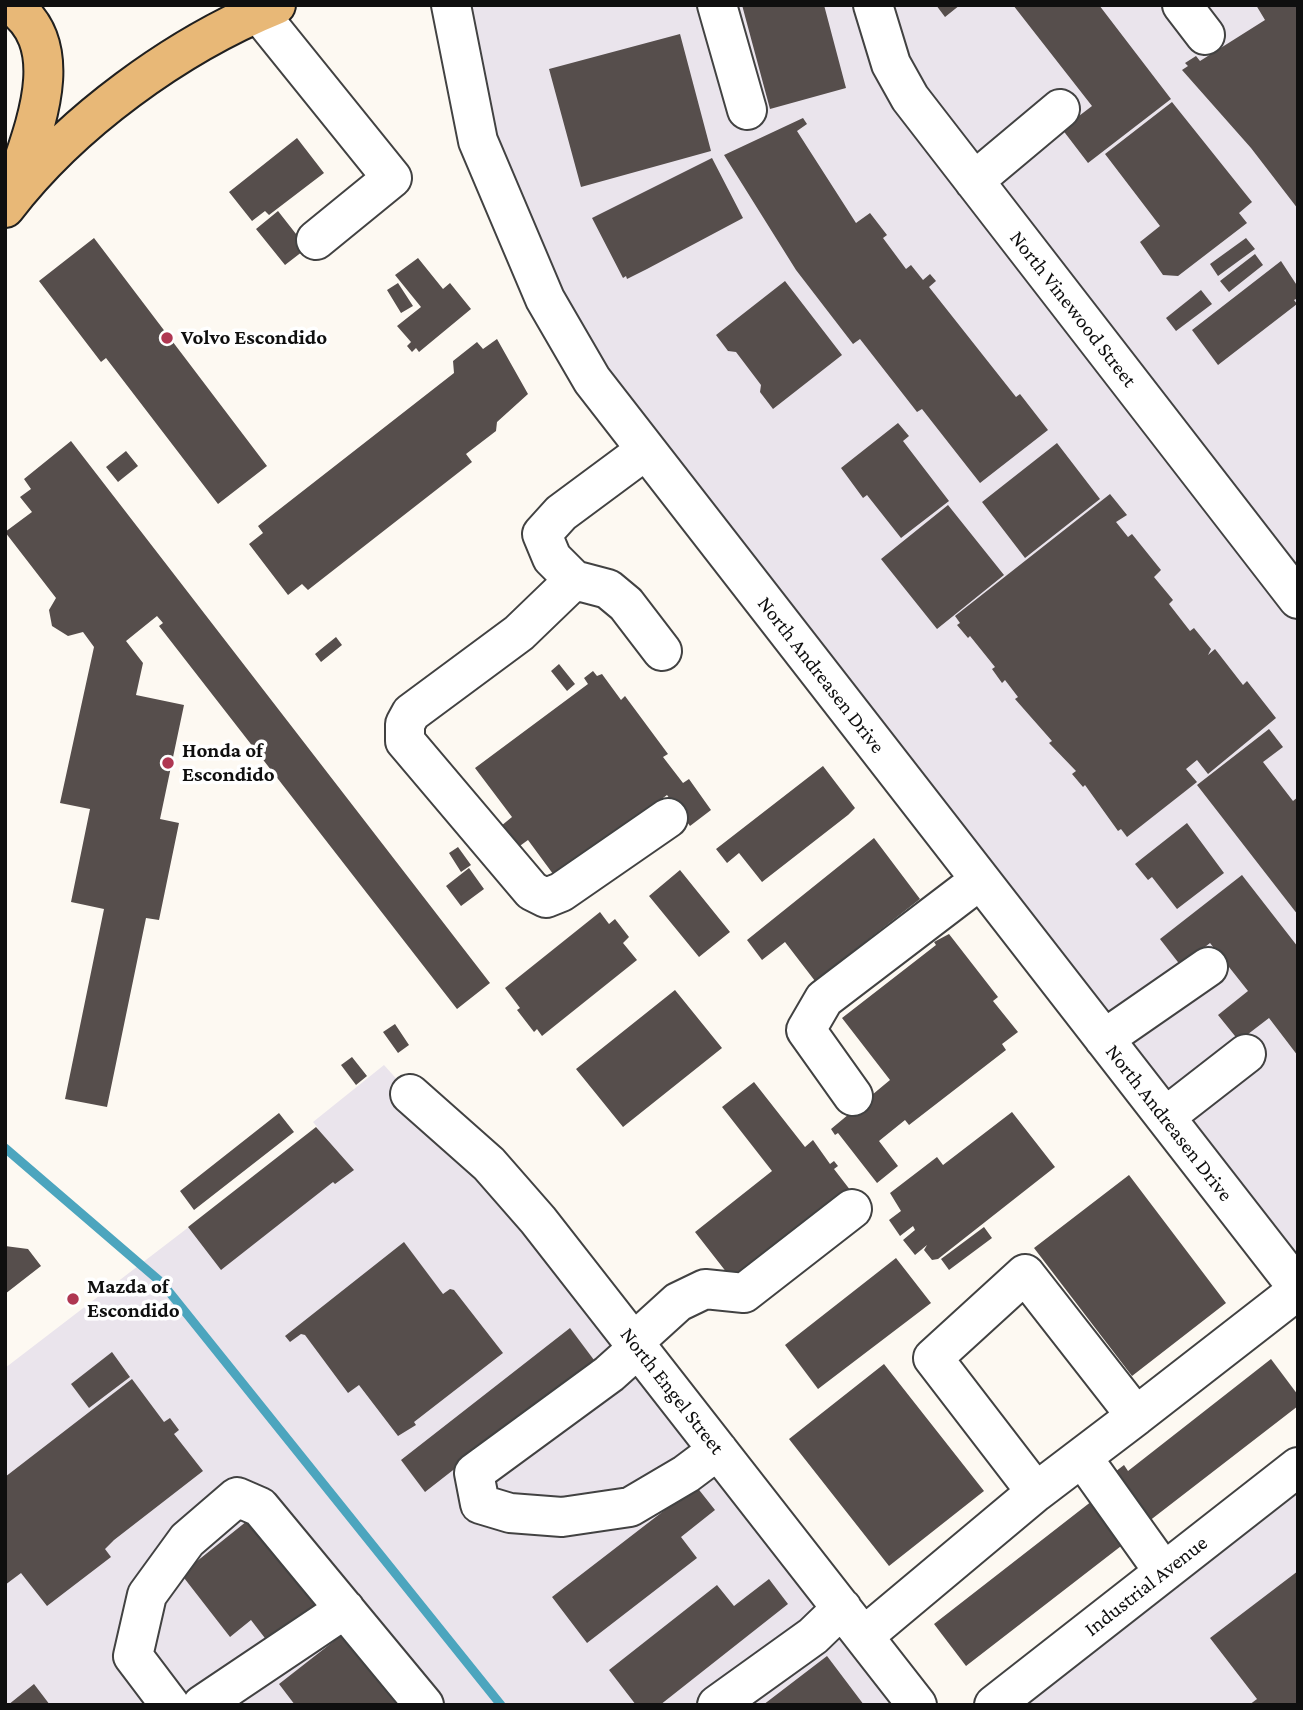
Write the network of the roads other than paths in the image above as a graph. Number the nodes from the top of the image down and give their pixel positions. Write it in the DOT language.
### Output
graph roads {
  1 [pos="12,5"];
  2 [pos="452,5"];
  3 [pos="717,5"];
  4 [pos="873,5"];
  5 [pos="267,9"];
  6 [pos="1060,109"];
  7 [pos="747,110"];
  8 [pos="974,181"];
  9 [pos="8,204"];
  10 [pos="316,240"];
  11 [pos="646,450"];
  12 [pos="574,580"];
  13 [pos="1298,599"];
  14 [pos="662,651"];
  15 [pos="668,818"];
  16 [pos="980,880"];
  17 [pos="1208,967"];
  18 [pos="1104,1039"];
  19 [pos="1246,1054"];
  20 [pos="410,1094"];
  21 [pos="853,1096"];
  22 [pos="1165,1117"];
  23 [pos="852,1209"];
  24 [pos="1298,1289"];
  25 [pos="636,1345"];
  26 [pos="1136,1416"];
  27 [pos="718,1450"];
  28 [pos="1082,1457"];
  29 [pos="1298,1467"];
  30 [pos="1036,1492"];
  31 [pos="1164,1572"];
  32 [pos="345,1609"];
  33 [pos="853,1622"];
  34 [pos="170,1705"];
  35 [pos="202,1705"];
  36 [pos="424,1705"];
  37 [pos="718,1705"];
  38 [pos="917,1705"];
  39 [pos="994,1705"];
  1 -- 9 [label="main road"];
  2 -- 11 [label="street, North Andreasen Drive"];
  3 -- 7 [label="street"];
  4 -- 8 [label="street, North Vinewood Street"];
  5 -- 9 [label="main road"];
  5 -- 10 [label="street"];
  6 -- 8 [label="street"];
  8 -- 13 [label="street, North Vinewood Street"];
  11 -- 12 [label="street"];
  11 -- 16 [label="street, North Andreasen Drive"];
  12 -- 14 [label="street"];
  12 -- 15 [label="street"];
  16 -- 18 [label="street, North Andreasen Drive"];
  16 -- 21 [label="street"];
  17 -- 18 [label="street"];
  18 -- 22 [label="street, North Andreasen Drive"];
  19 -- 22 [label="street"];
  20 -- 25 [label="street, North Engel Street"];
  22 -- 24 [label="street, North Andreasen Drive"];
  23 -- 25 [label="street"];
  24 -- 26 [label="street"];
  25 -- 27 [label="street, North Engel Street"];
  25 -- 27 [label="street"];
  26 -- 28 [label="street"];
  26 -- 30 [label="street"];
  27 -- 33 [label="street, North Engel Street"];
  28 -- 30 [label="street"];
  28 -- 31 [label="street"];
  29 -- 31 [label="street, Industrial Avenue"];
  30 -- 33 [label="street"];
  31 -- 39 [label="street, Industrial Avenue"];
  32 -- 34 [label="street"];
  32 -- 35 [label="street"];
  32 -- 36 [label="street"];
  33 -- 37 [label="street"];
  33 -- 38 [label="street, North Engel Street"];
}
